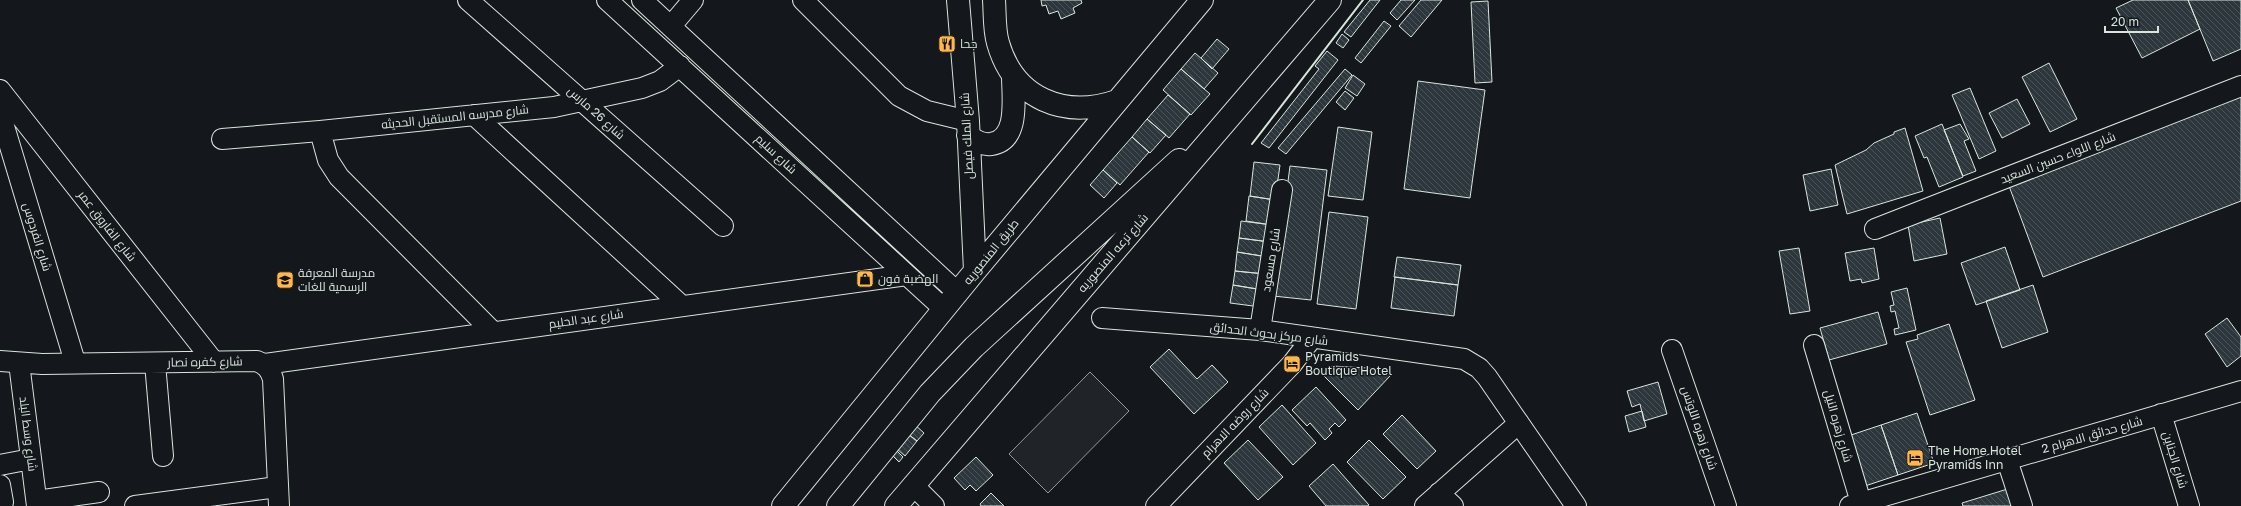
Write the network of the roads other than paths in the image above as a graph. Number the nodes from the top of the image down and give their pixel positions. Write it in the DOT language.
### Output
graph roads {
  1 [pos="468,0"];
  2 [pos="607,0"];
  3 [pos="642,0"];
  4 [pos="693,0"];
  5 [pos="803,0"];
  6 [pos="958,0"];
  7 [pos="994,0"];
  8 [pos="1202,0"];
  9 [pos="1330,0"];
  10 [pos="671,26"];
  11 [pos="680,66"];
  12 [pos="1013,76"];
  13 [pos="2241,86"];
  14 [pos="0,90"];
  15 [pos="583,101"];
  16 [pos="1117,101"];
  17 [pos="0,112"];
  18 [pos="474,115"];
  19 [pos="968,128"];
  20 [pos="320,131"];
  21 [pos="222,139"];
  22 [pos="1209,142"];
  23 [pos="1282,190"];
  24 [pos="723,226"];
  25 [pos="1875,229"];
  26 [pos="974,271"];
  27 [pos="907,275"];
  28 [pos="958,293"];
  29 [pos="682,306"];
  30 [pos="944,310"];
  31 [pos="1102,318"];
  32 [pos="1260,330"];
  33 [pos="493,332"];
  34 [pos="1312,338"];
  35 [pos="1814,345"];
  36 [pos="1672,350"];
  37 [pos="9,362"];
  38 [pos="75,362"];
  39 [pos="214,362"];
  40 [pos="155,363"];
  41 [pos="265,364"];
  42 [pos="2241,391"];
  43 [pos="2161,414"];
  44 [pos="1519,423"];
  45 [pos="163,456"];
  46 [pos="31,459"];
  47 [pos="2007,460"];
  48 [pos="0,465"];
  49 [pos="913,485"];
  50 [pos="99,492"];
  51 [pos="278,497"];
  52 [pos="1439,502"];
  53 [pos="37,503"];
  54 [pos="1857,505"];
  55 [pos="135,506"];
  56 [pos="783,506"];
  57 [pos="838,506"];
  58 [pos="896,506"];
  59 [pos="934,506"];
  60 [pos="1156,506"];
  61 [pos="1576,506"];
  62 [pos="1726,506"];
  63 [pos="2022,506"];
  64 [pos="2189,506"];
  1 -- 15 [label="street, شارع 26 مارس"];
  2 -- 11 [label="street, شارع سليم"];
  3 -- 10 [label="street, شارع سليم"];
  4 -- 10 [label="street"];
  5 -- 19 [label="street"];
  6 -- 19 [label="main road, شارع الملك فيصل"];
  7 -- 12 [label="main road"];
  8 -- 16 [label="main road, طريق المنصوريه"];
  9 -- 22 [label="main road, شارع ترعه المنصوريه"];
  10 -- 28 [label="street, شارع سليم"];
  11 -- 15 [label="street, شارع مدرسه المستقبل الحديثه"];
  11 -- 27 [label="street, شارع سليم"];
  12 -- 16 [label="main road"];
  12 -- 19 [label="main road"];
  13 -- 25 [label="street, شارع اللواء حسين السعيد"];
  14 -- 39 [label="street, شارع الفاروق عمر"];
  15 -- 18 [label="street, شارع مدرسه المستقبل الحديثه"];
  15 -- 24 [label="street, شارع 26 مارس"];
  16 -- 26 [label="main road, طريق المنصوريه"];
  17 -- 38 [label="street, شارع الفردوس"];
  18 -- 20 [label="street, شارع مدرسه المستقبل الحديثه"];
  18 -- 29 [label="street"];
  19 -- 26 [label="main road, شارع الملك فيصل"];
  20 -- 21 [label="street, شارع مدرسه المستقبل الحديثه"];
  20 -- 33 [label="street"];
  22 -- 49 [label="main road, شارع ترعه المنصوريه"];
  22 -- 57 [label="main road"];
  23 -- 32 [label="street, شارع مسعود"];
  26 -- 28 [label="main road, طريق المنصوريه"];
  27 -- 29 [label="street, شارع عبد الحليم"];
  27 -- 30 [label="street, شارع سليم"];
  28 -- 30 [label="main road, طريق المنصوريه"];
  29 -- 33 [label="street, شارع عبد الحليم"];
  30 -- 56 [label="main road, طريق المنصوريه"];
  31 -- 32 [label="street, شارع مركز بحوث الحدائق"];
  32 -- 34 [label="street, شارع مركز بحوث الحدائق"];
  33 -- 41 [label="street, شارع عبد الحليم"];
  34 -- 44 [label="street, شارع مركز بحوث الحدائق"];
  34 -- 60 [label="street, شارع روضه الاهرام"];
  35 -- 54 [label="street, شارع زهره النيل"];
  36 -- 62 [label="street, شارع زهره اللوتس"];
  37 -- 38 [label="street, شارع كفره نصار"];
  37 -- 46 [label="street, شارع وسط البلد"];
  38 -- 40 [label="street, شارع كفره نصار"];
  39 -- 40 [label="street, شارع كفره نصار"];
  39 -- 41 [label="street, شارع كفره نصار"];
  40 -- 45 [label="street"];
  41 -- 51 [label="street"];
  42 -- 43 [label="street, شارع حدائق الاهرام 2"];
  43 -- 47 [label="street, شارع حدائق الاهرام 2"];
  43 -- 64 [label="street, شارع الجناين"];
  44 -- 52 [label="street"];
  44 -- 61 [label="street, شارع مركز بحوث الحدائق"];
  46 -- 48 [label="street"];
  46 -- 53 [label="street, شارع وسط البلد"];
  47 -- 54 [label="street, شارع حدائق الاهرام 2"];
  47 -- 63 [label="street"];
  49 -- 58 [label="main road, شارع ترعه المنصوريه"];
  49 -- 59 [label="street"];
  50 -- 53 [label="street"];
  51 -- 55 [label="street"];
}
